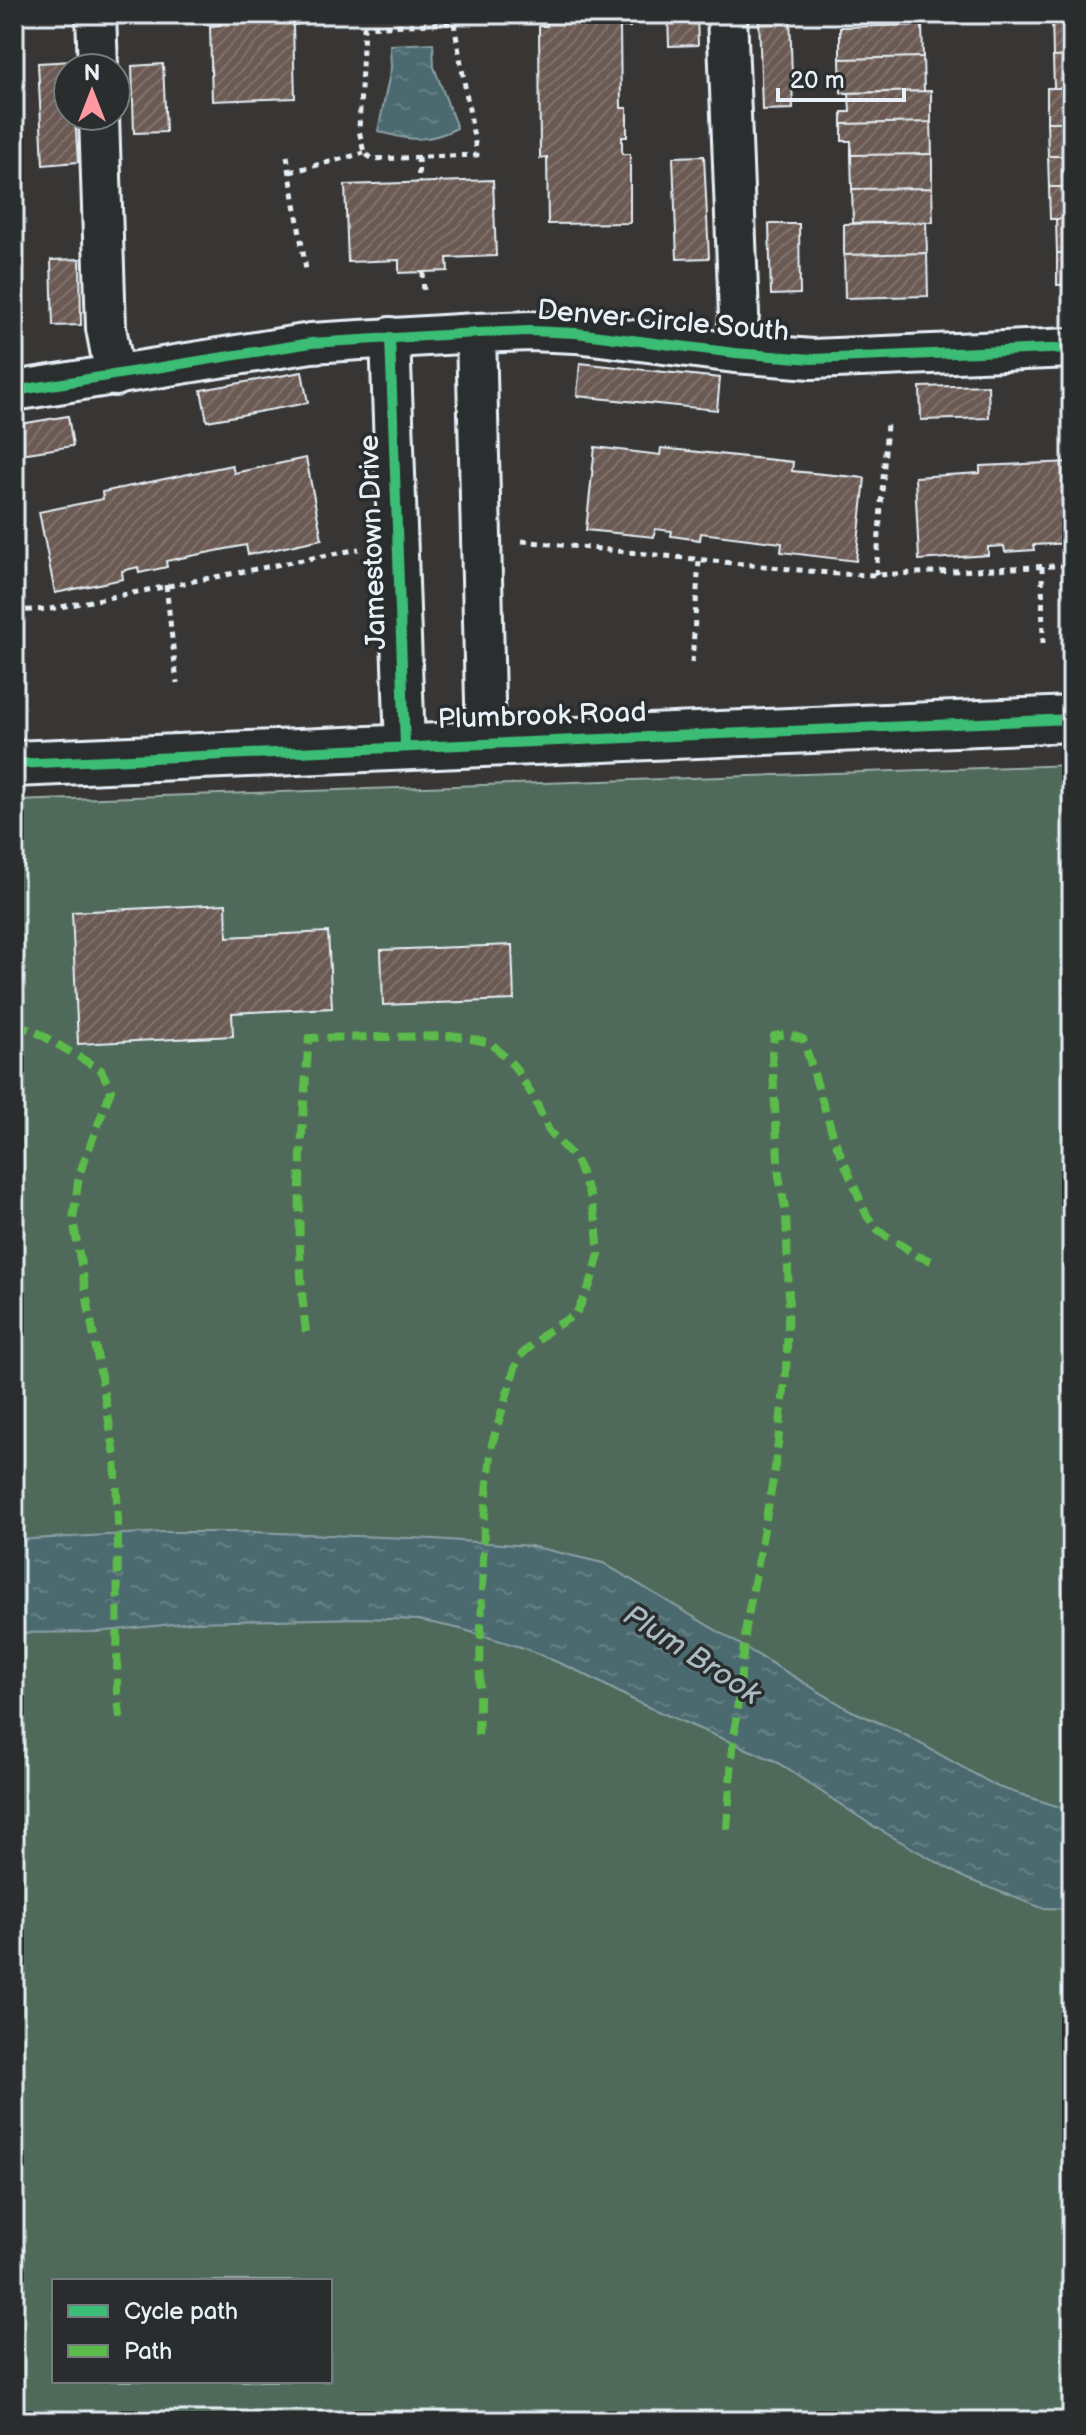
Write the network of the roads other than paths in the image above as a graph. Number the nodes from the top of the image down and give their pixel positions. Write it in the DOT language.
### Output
graph roads {
  1 [pos="96,14"];
  2 [pos="727,14"];
  3 [pos="97,52"];
  4 [pos="100,132"];
  5 [pos="476,333"];
  6 [pos="390,337"];
  7 [pos="1072,348"];
  8 [pos="735,353"];
  9 [pos="115,376"];
  10 [pos="14,391"];
  11 [pos="1072,719"];
  12 [pos="486,742"];
  13 [pos="405,746"];
  14 [pos="14,764"];
  1 -- 3 [label="street"];
  2 -- 8 [label="street"];
  4 -- 9 [label="street"];
  5 -- 6 [label="street, Denver Circle South"];
  5 -- 8 [label="street, Denver Circle South"];
  5 -- 12 [label="street"];
  6 -- 9 [label="street, Denver Circle South"];
  6 -- 13 [label="street, Jamestown Drive"];
  7 -- 8 [label="street, Denver Circle South"];
  9 -- 10 [label="street, Denver Circle South"];
  11 -- 12 [label="street, Plumbrook Road"];
  12 -- 13 [label="street, Plumbrook Road"];
  13 -- 14 [label="street, Plumbrook Road"];
}
